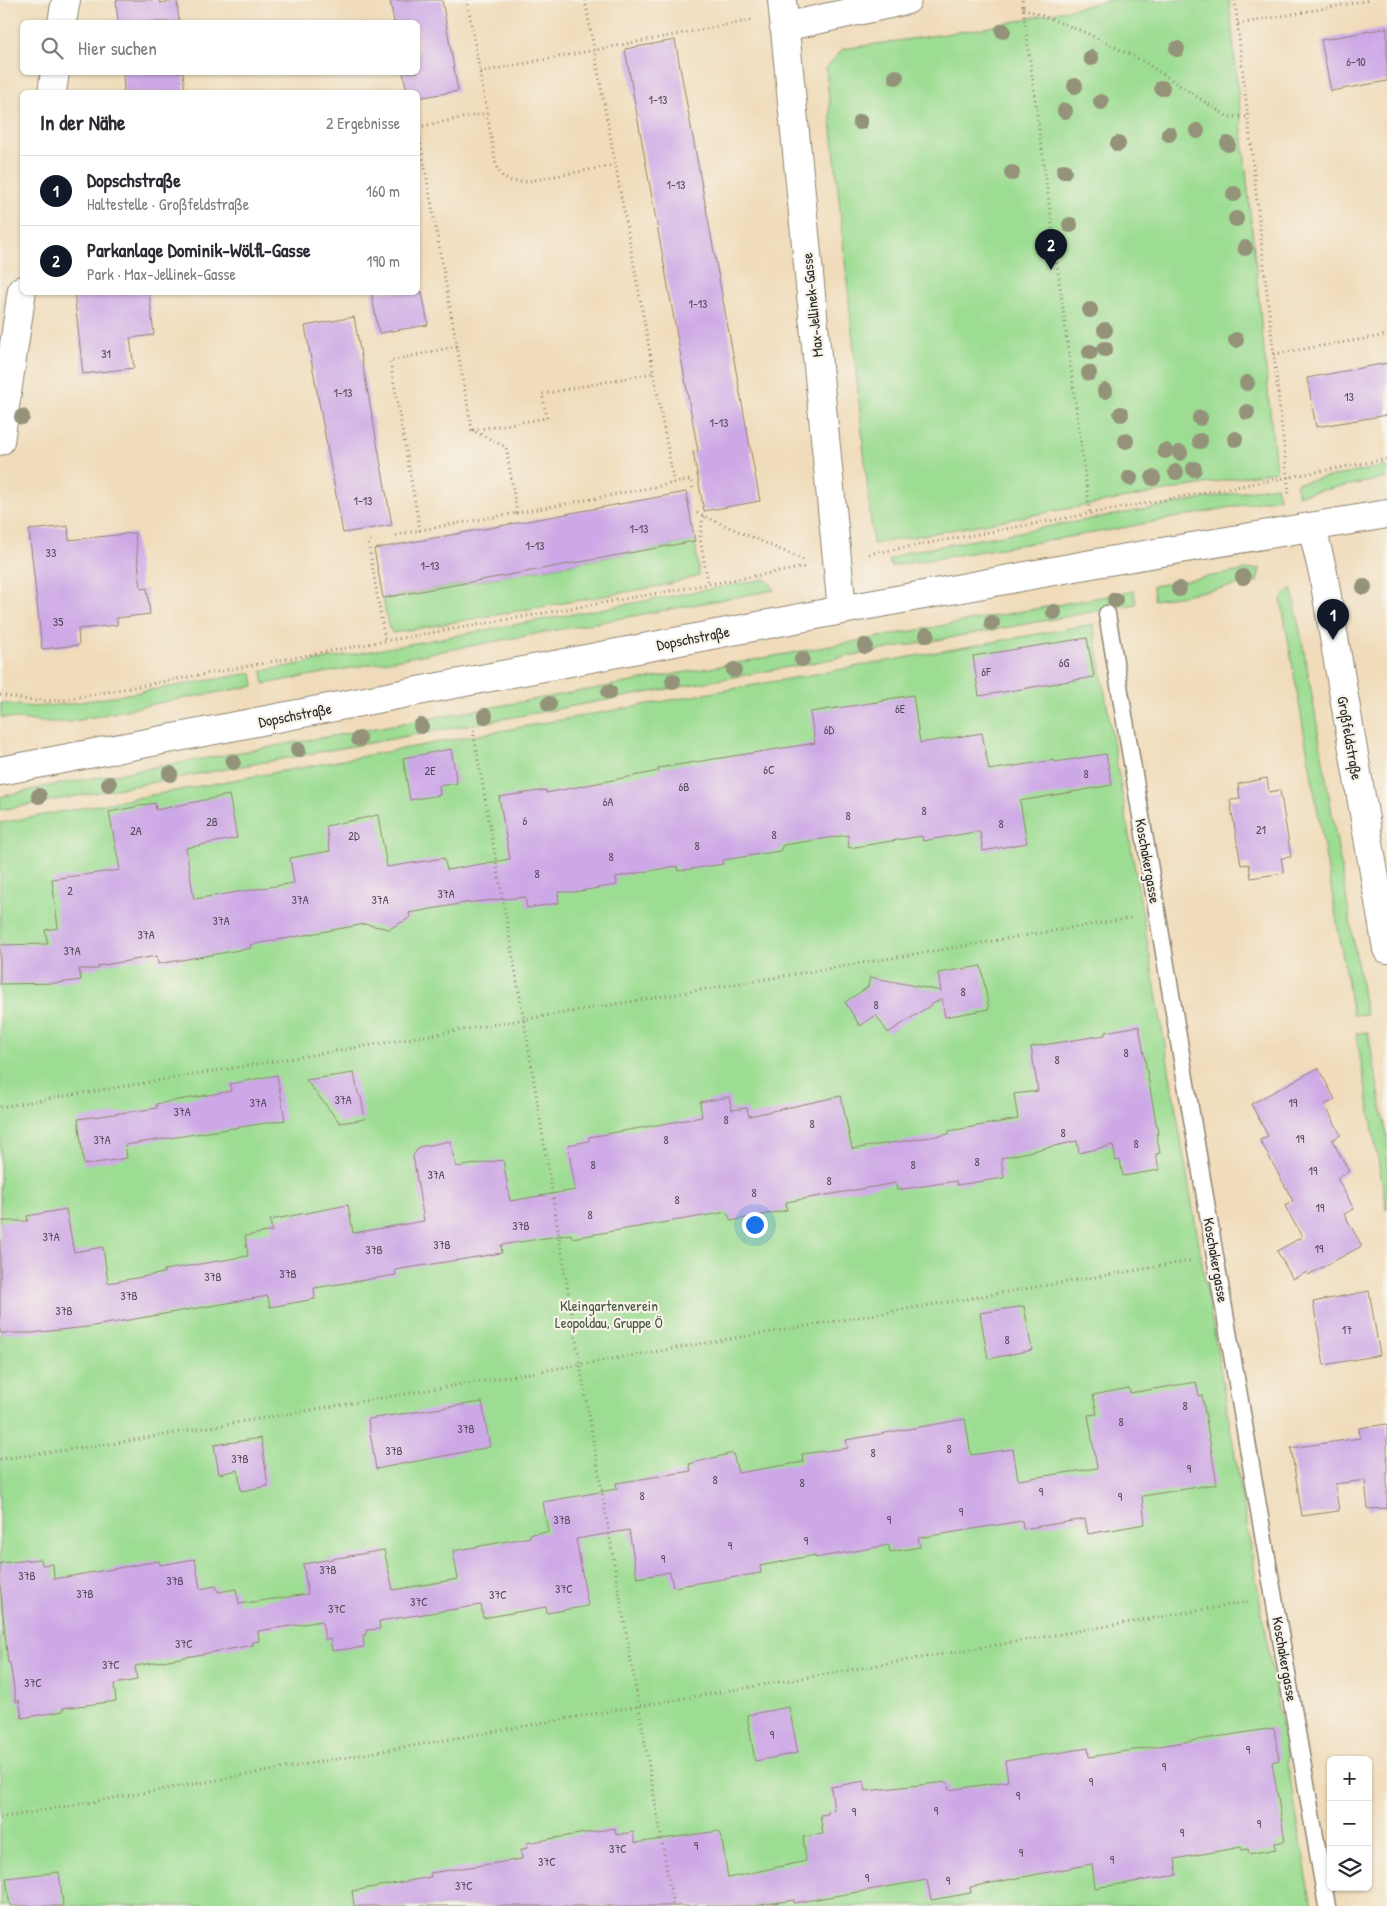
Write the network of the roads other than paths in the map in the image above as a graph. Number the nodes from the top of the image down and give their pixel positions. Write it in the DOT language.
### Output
graph roads {
  1 [pos="66,0"];
  2 [pos="908,0"];
  3 [pos="783,14"];
  4 [pos="62,20"];
  5 [pos="55,75"];
  6 [pos="52,90"];
  7 [pos="21,295"];
  8 [pos="0,441"];
  9 [pos="1387,514"];
  10 [pos="1312,527"];
  11 [pos="842,610"];
  12 [pos="1107,614"];
  13 [pos="0,772"];
  14 [pos="1387,949"];
  15 [pos="1328,1906"];
  1 -- 4 [label="street"];
  2 -- 3 [label="street"];
  3 -- 11 [label="street, Max-Jellinek-Gasse"];
  5 -- 6 [label="street"];
  7 -- 8 [label="street"];
  9 -- 10 [label="street, Dopschstraße"];
  10 -- 11 [label="street, Dopschstraße"];
  10 -- 14 [label="street, Großfeldstraße"];
  11 -- 13 [label="street, Dopschstraße"];
  12 -- 15 [label="lane, Koschakergasse"];
}
